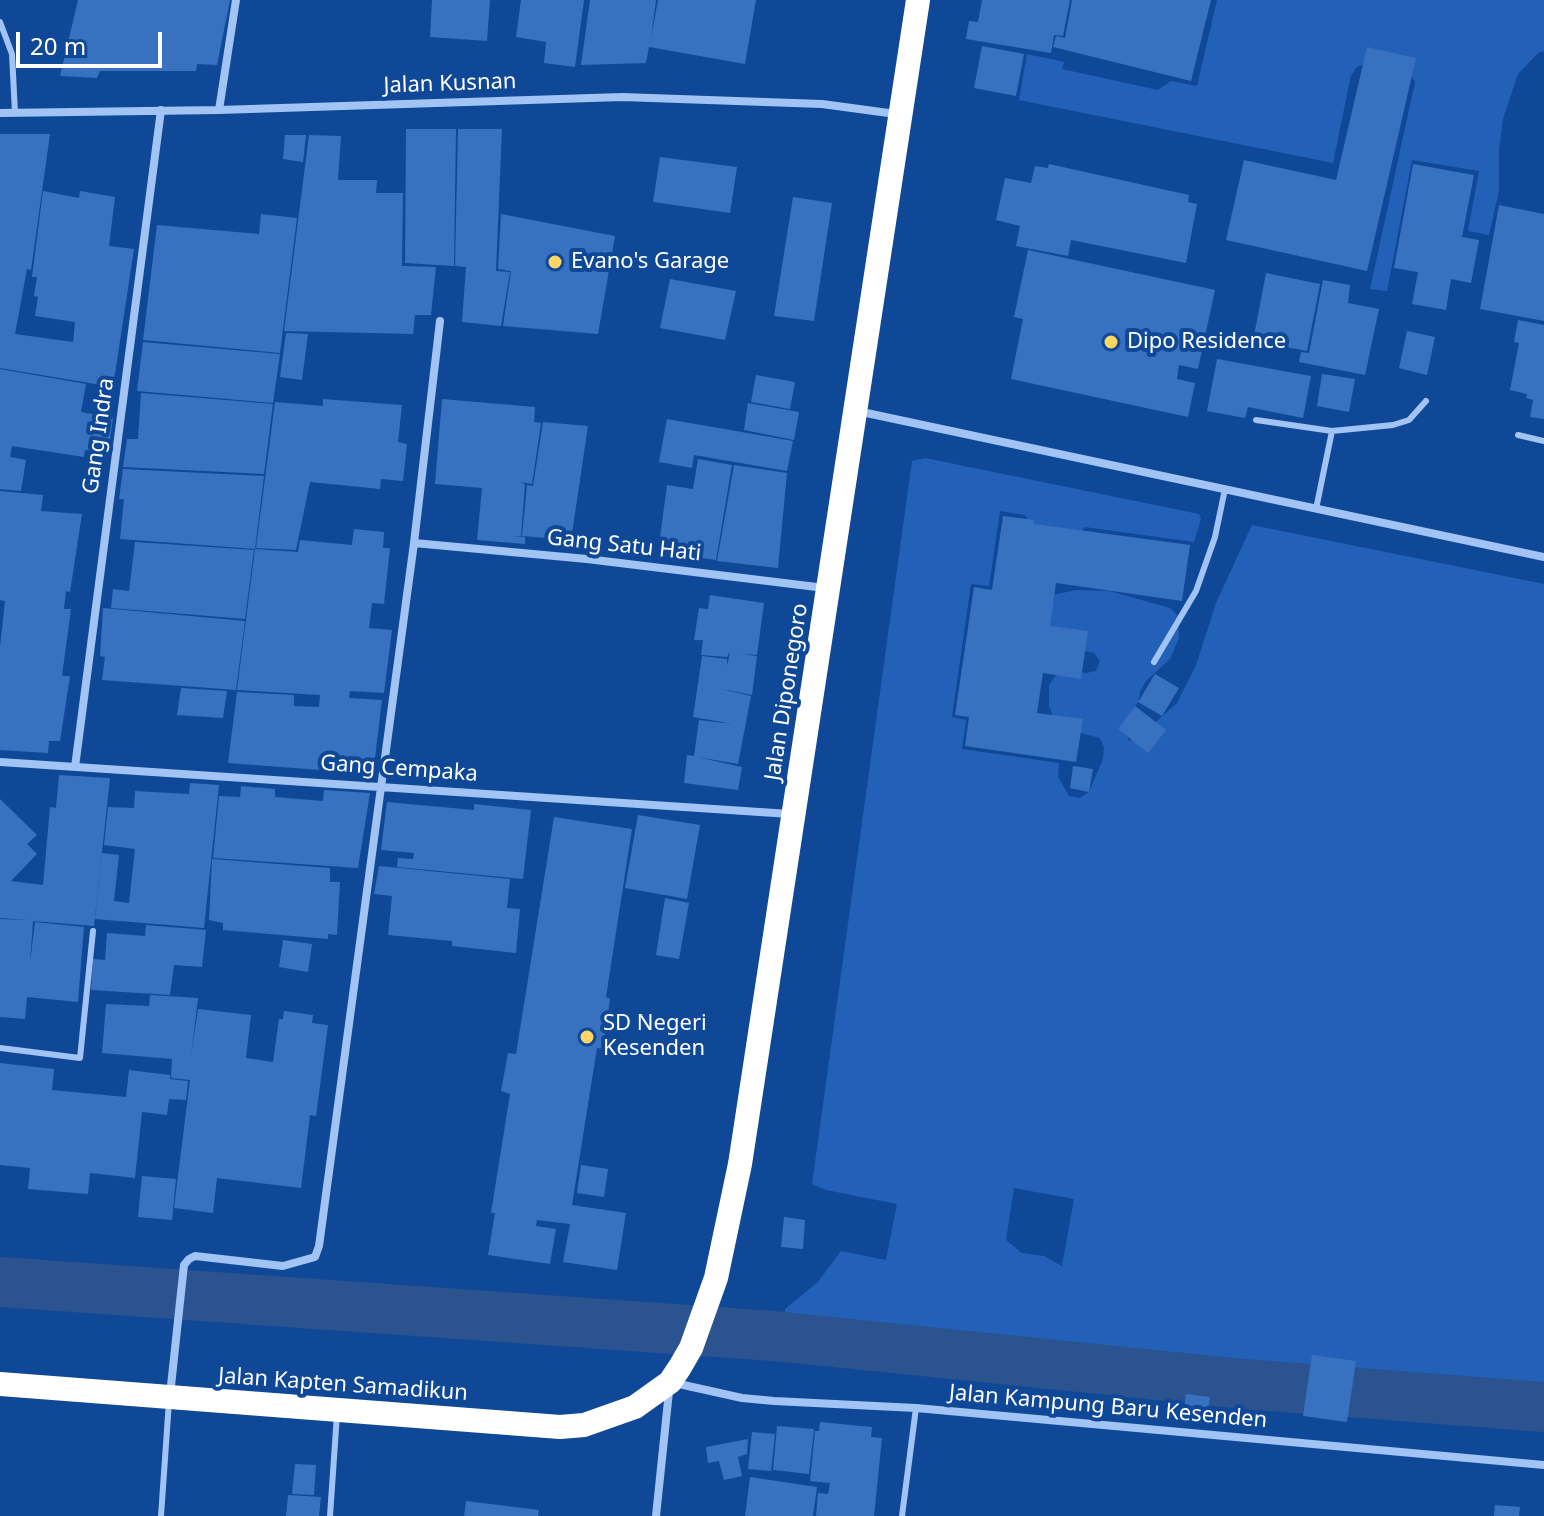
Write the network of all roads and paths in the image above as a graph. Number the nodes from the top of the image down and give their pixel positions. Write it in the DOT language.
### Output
graph roads {
  1 [pos="236,0"];
  2 [pos="918,0"];
  3 [pos="0,22"];
  4 [pos="161,110"];
  5 [pos="219,110"];
  6 [pos="0,113"];
  7 [pos="15,113"];
  8 [pos="901,115"];
  9 [pos="440,321"];
  10 [pos="1426,401"];
  11 [pos="857,411"];
  12 [pos="1256,420"];
  13 [pos="1332,431"];
  14 [pos="1518,435"];
  15 [pos="1544,441"];
  16 [pos="1225,489"];
  17 [pos="1316,509"];
  18 [pos="414,543"];
  19 [pos="1544,557"];
  20 [pos="830,589"];
  21 [pos="1154,662"];
  22 [pos="0,762"];
  23 [pos="75,767"];
  24 [pos="380,786"];
  25 [pos="795,815"];
  26 [pos="93,931"];
  27 [pos="0,1048"];
  28 [pos="670,1382"];
  29 [pos="0,1384"];
  30 [pos="169,1397"];
  31 [pos="916,1408"];
  32 [pos="337,1411"];
  33 [pos="1544,1465"];
  34 [pos="161,1516"];
  35 [pos="330,1516"];
  36 [pos="656,1516"];
  37 [pos="902,1516"];
  1 -- 5 [label="street"];
  2 -- 8 [label="highway, Jalan Diponegoro"];
  3 -- 7 [label="lane"];
  4 -- 5 [label="street, Jalan Kusnan"];
  4 -- 7 [label="street, Jalan Kusnan"];
  4 -- 23 [label="street, Gang Indra"];
  5 -- 8 [label="street, Jalan Kusnan"];
  6 -- 7 [label="street, Jalan Kusnan"];
  8 -- 11 [label="highway, Jalan Diponegoro"];
  9 -- 18 [label="street"];
  10 -- 13 [label="lane"];
  11 -- 16 [label="street"];
  11 -- 20 [label="highway, Jalan Diponegoro"];
  12 -- 13 [label="lane"];
  13 -- 17 [label="lane"];
  14 -- 15 [label="lane"];
  16 -- 17 [label="street"];
  16 -- 21 [label="lane"];
  17 -- 19 [label="street"];
  18 -- 20 [label="street, Gang Satu Hati"];
  18 -- 24 [label="street"];
  20 -- 25 [label="highway, Jalan Diponegoro"];
  22 -- 23 [label="street, Gang Cempaka"];
  23 -- 24 [label="street, Gang Cempaka"];
  24 -- 25 [label="street, Gang Cempaka"];
  24 -- 30 [label="street"];
  25 -- 28 [label="highway, Jalan Diponegoro"];
  26 -- 27 [label="lane"];
  28 -- 31 [label="street, Jalan Kampung Baru Kesenden"];
  28 -- 32 [label="highway, Jalan Kapten Samadikun"];
  28 -- 36 [label="street"];
  29 -- 30 [label="highway, Jalan Kapten Samadikun"];
  30 -- 32 [label="highway, Jalan Kapten Samadikun"];
  30 -- 34 [label="lane"];
  31 -- 33 [label="street, Jalan Kampung Baru Kesenden"];
  31 -- 37 [label="lane"];
  32 -- 35 [label="lane"];
}
